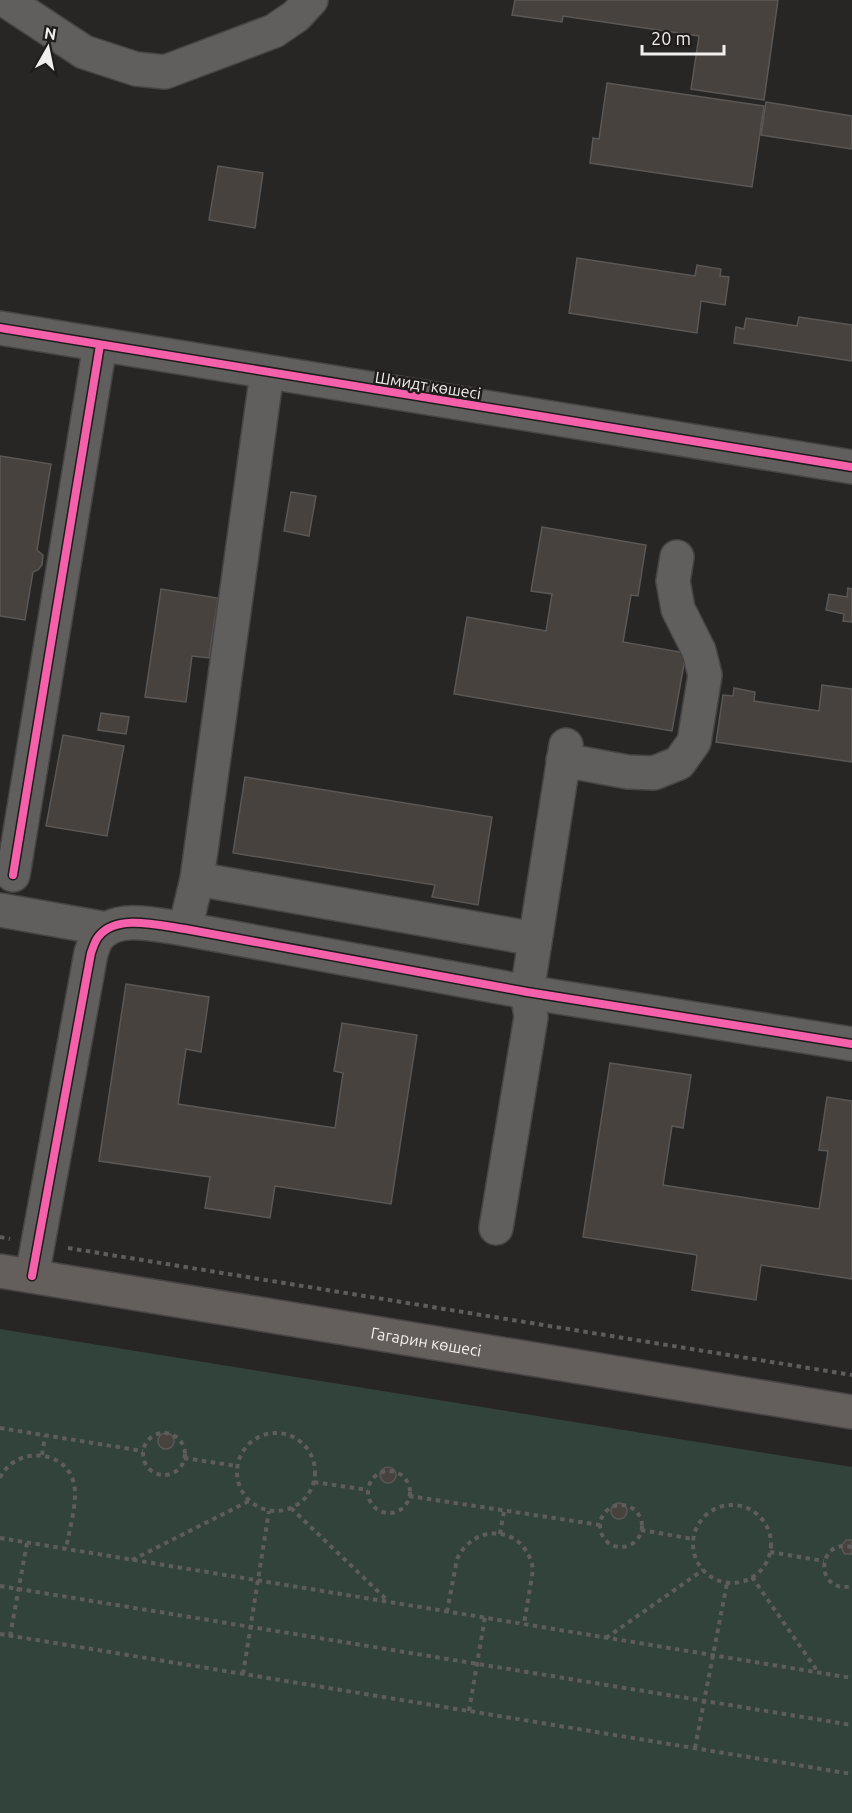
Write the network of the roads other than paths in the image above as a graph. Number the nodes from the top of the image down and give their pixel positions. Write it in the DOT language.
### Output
graph roads {
  1 [pos="5,0"];
  2 [pos="311,0"];
  3 [pos="0,328"];
  4 [pos="100,345"];
  5 [pos="267,372"];
  6 [pos="852,468"];
  7 [pos="677,557"];
  8 [pos="13,875"];
  9 [pos="197,879"];
  10 [pos="0,910"];
  11 [pos="107,929"];
  12 [pos="186,929"];
  13 [pos="535,939"];
  14 [pos="527,992"];
  15 [pos="852,1044"];
  16 [pos="496,1228"];
  17 [pos="0,1271"];
  18 [pos="32,1276"];
  19 [pos="852,1412"];
  1 -- 2 [label="street"];
  3 -- 4 [label="street, Шмидт көшесі"];
  4 -- 5 [label="street, Шмидт көшесі"];
  4 -- 8 [label="street"];
  5 -- 6 [label="street, Шмидт көшесі"];
  5 -- 9 [label="street"];
  7 -- 13 [label="street"];
  9 -- 12 [label="street"];
  9 -- 13 [label="street"];
  10 -- 11 [label="street"];
  11 -- 12 [label="street"];
  11 -- 18 [label="street"];
  12 -- 14 [label="street"];
  13 -- 14 [label="street"];
  14 -- 15 [label="street"];
  14 -- 16 [label="street"];
  17 -- 18 [label="main road, Гагарин көшесі"];
  18 -- 19 [label="main road, Гагарин көшесі"];
}
